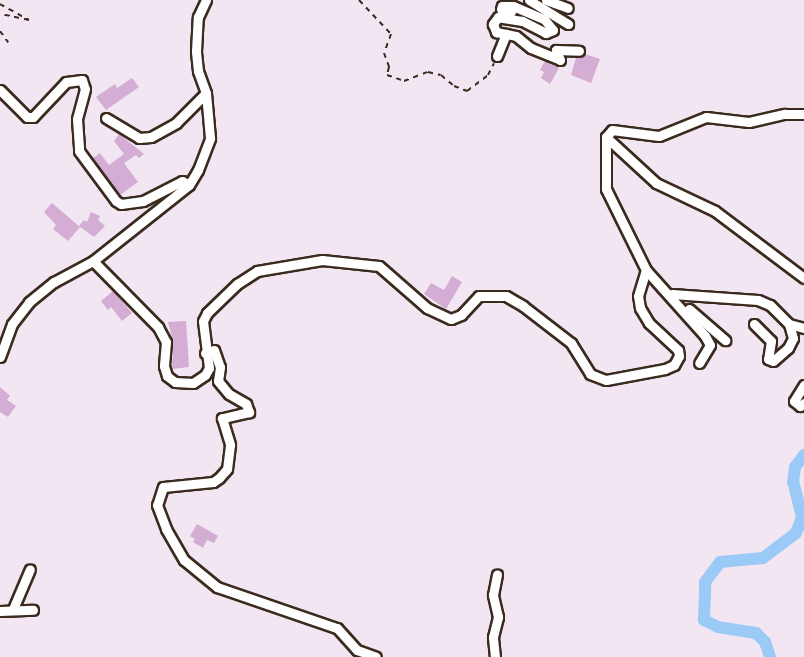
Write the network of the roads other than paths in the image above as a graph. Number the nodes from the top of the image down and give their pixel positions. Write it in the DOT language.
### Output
graph roads {
  1 [pos="206,0"];
  2 [pos="528,0"];
  3 [pos="546,0"];
  4 [pos="568,8"];
  5 [pos="511,12"];
  6 [pos="549,25"];
  7 [pos="506,34"];
  8 [pos="579,51"];
  9 [pos="497,56"];
  10 [pos="0,90"];
  11 [pos="206,93"];
  12 [pos="804,114"];
  13 [pos="106,118"];
  14 [pos="606,137"];
  15 [pos="189,186"];
  16 [pos="93,261"];
  17 [pos="649,273"];
  18 [pos="804,278"];
  19 [pos="672,294"];
  20 [pos="754,324"];
  21 [pos="789,324"];
  22 [pos="804,328"];
  23 [pos="725,340"];
  24 [pos="205,353"];
  25 [pos="0,357"];
  26 [pos="699,363"];
  27 [pos="804,385"];
  28 [pos="804,403"];
  29 [pos="30,569"];
  30 [pos="497,574"];
  31 [pos="13,609"];
  32 [pos="33,610"];
  33 [pos="0,611"];
  34 [pos="376,657"];
  35 [pos="495,657"];
  1 -- 11 [label="street"];
  2 -- 6 [label="street"];
  3 -- 4 [label="street"];
  5 -- 6 [label="street"];
  6 -- 7 [label="street"];
  7 -- 8 [label="street"];
  7 -- 9 [label="street"];
  10 -- 15 [label="street"];
  11 -- 13 [label="street"];
  11 -- 15 [label="street"];
  12 -- 14 [label="street"];
  14 -- 17 [label="street"];
  14 -- 18 [label="street"];
  15 -- 16 [label="street"];
  16 -- 24 [label="street"];
  16 -- 25 [label="street"];
  17 -- 19 [label="street"];
  17 -- 24 [label="street"];
  17 -- 26 [label="street"];
  19 -- 21 [label="street"];
  19 -- 23 [label="street"];
  20 -- 21 [label="street"];
  21 -- 22 [label="street"];
  24 -- 34 [label="street"];
  27 -- 28 [label="street"];
  29 -- 31 [label="street"];
  30 -- 35 [label="street"];
  31 -- 32 [label="street"];
  31 -- 33 [label="street"];
}
